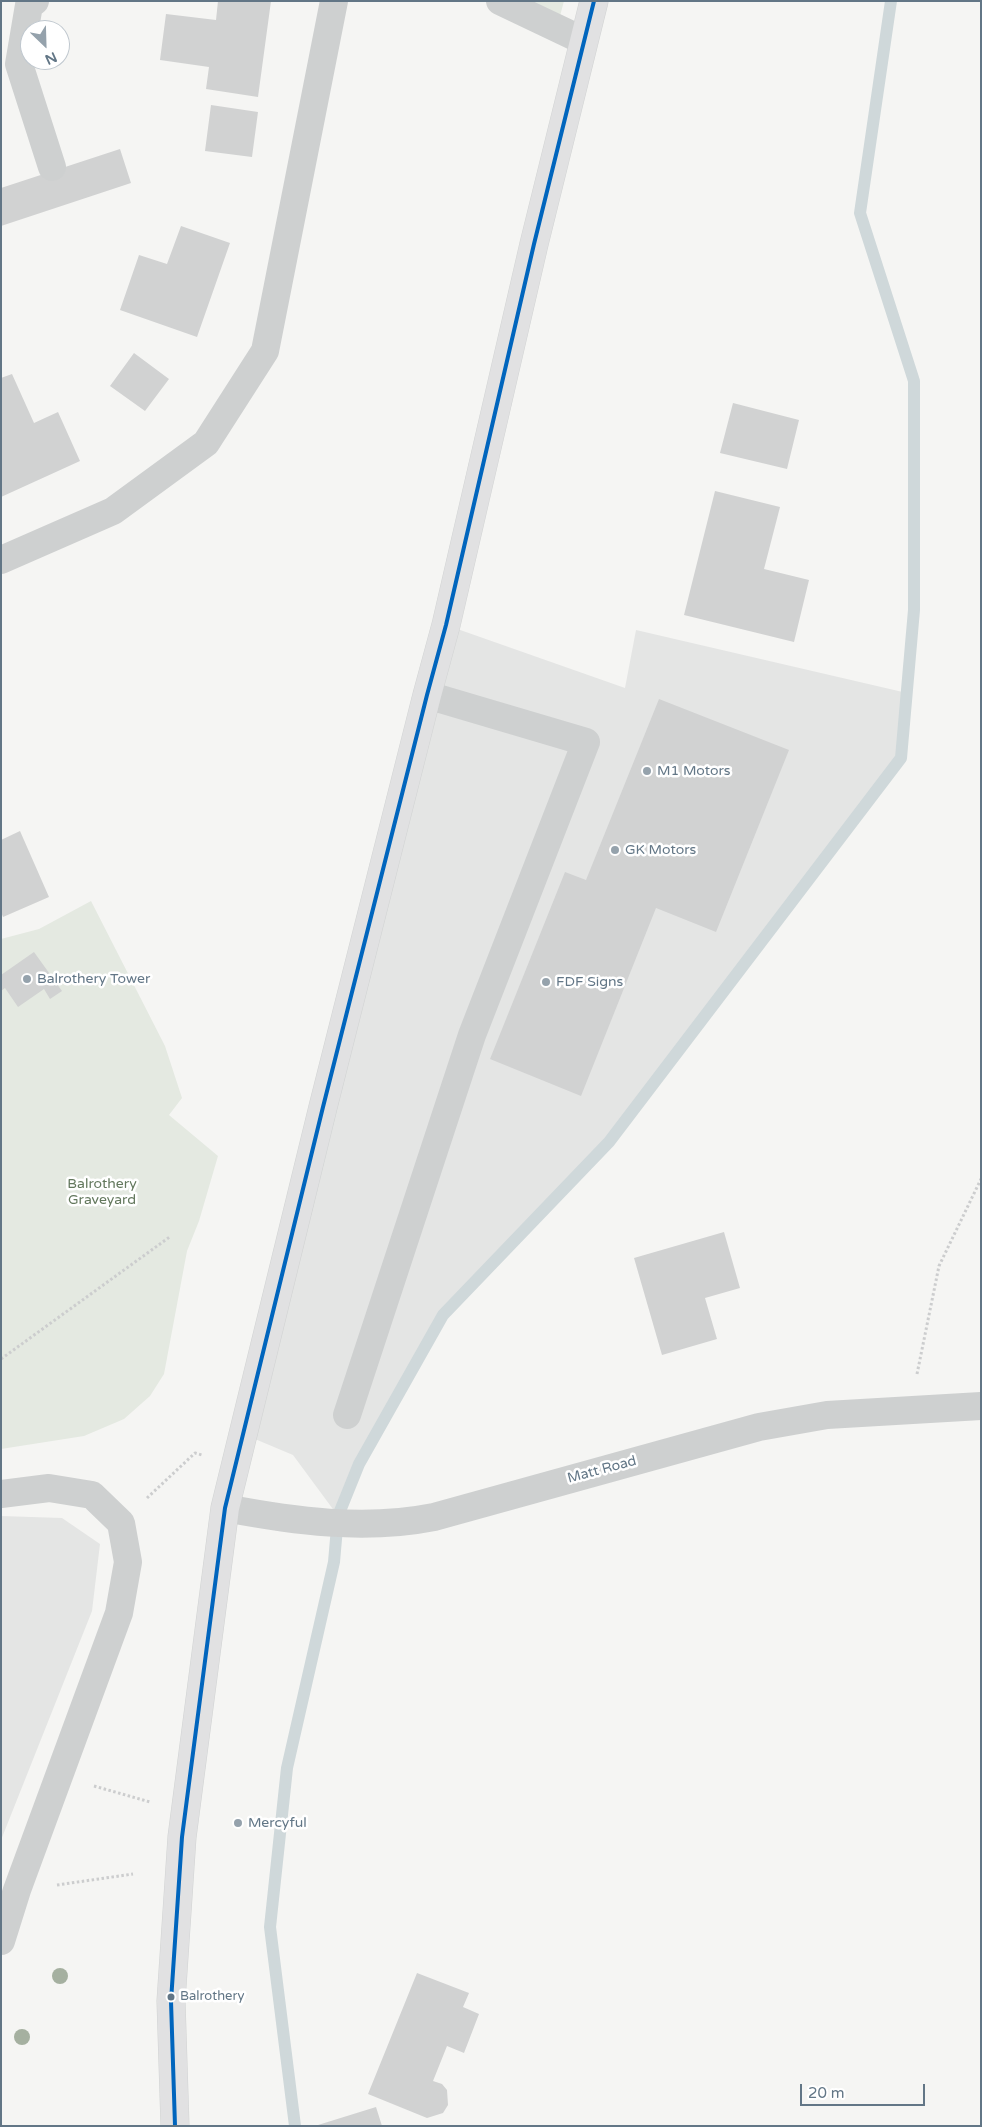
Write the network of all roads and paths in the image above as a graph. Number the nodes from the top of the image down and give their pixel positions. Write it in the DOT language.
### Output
graph roads {
  1 [pos="35,1"];
  2 [pos="334,1"];
  3 [pos="500,1"];
  4 [pos="594,1"];
  5 [pos="584,41"];
  6 [pos="52,167"];
  7 [pos="1,560"];
  8 [pos="427,695"];
  9 [pos="981,1179"];
  10 [pos="171,1236"];
  11 [pos="1,1359"];
  12 [pos="981,1406"];
  13 [pos="913,1409"];
  14 [pos="347,1415"];
  15 [pos="236,1462"];
  16 [pos="1,1494"];
  17 [pos="225,1508"];
  18 [pos="121,1523"];
  19 [pos="61,1770"];
  20 [pos="185,1807"];
  21 [pos="133,1874"];
  22 [pos="9,1887"];
  23 [pos="1,1941"];
  24 [pos="175,2126"];
  1 -- 6 [label="street"];
  2 -- 7 [label="street"];
  3 -- 5 [label="street"];
  4 -- 5 [label="main road"];
  5 -- 8 [label="main road"];
  8 -- 14 [label="street"];
  8 -- 15 [label="main road"];
  9 -- 13 [label="path"];
  10 -- 11 [label="path"];
  12 -- 13 [label="street, Matt Road"];
  13 -- 17 [label="street, Matt Road"];
  15 -- 17 [label="main road"];
  15 -- 18 [label="path"];
  16 -- 18 [label="street"];
  17 -- 20 [label="main road"];
  18 -- 19 [label="street"];
  19 -- 20 [label="path"];
  19 -- 22 [label="street"];
  20 -- 24 [label="main road"];
  21 -- 22 [label="path"];
  22 -- 23 [label="street"];
}
